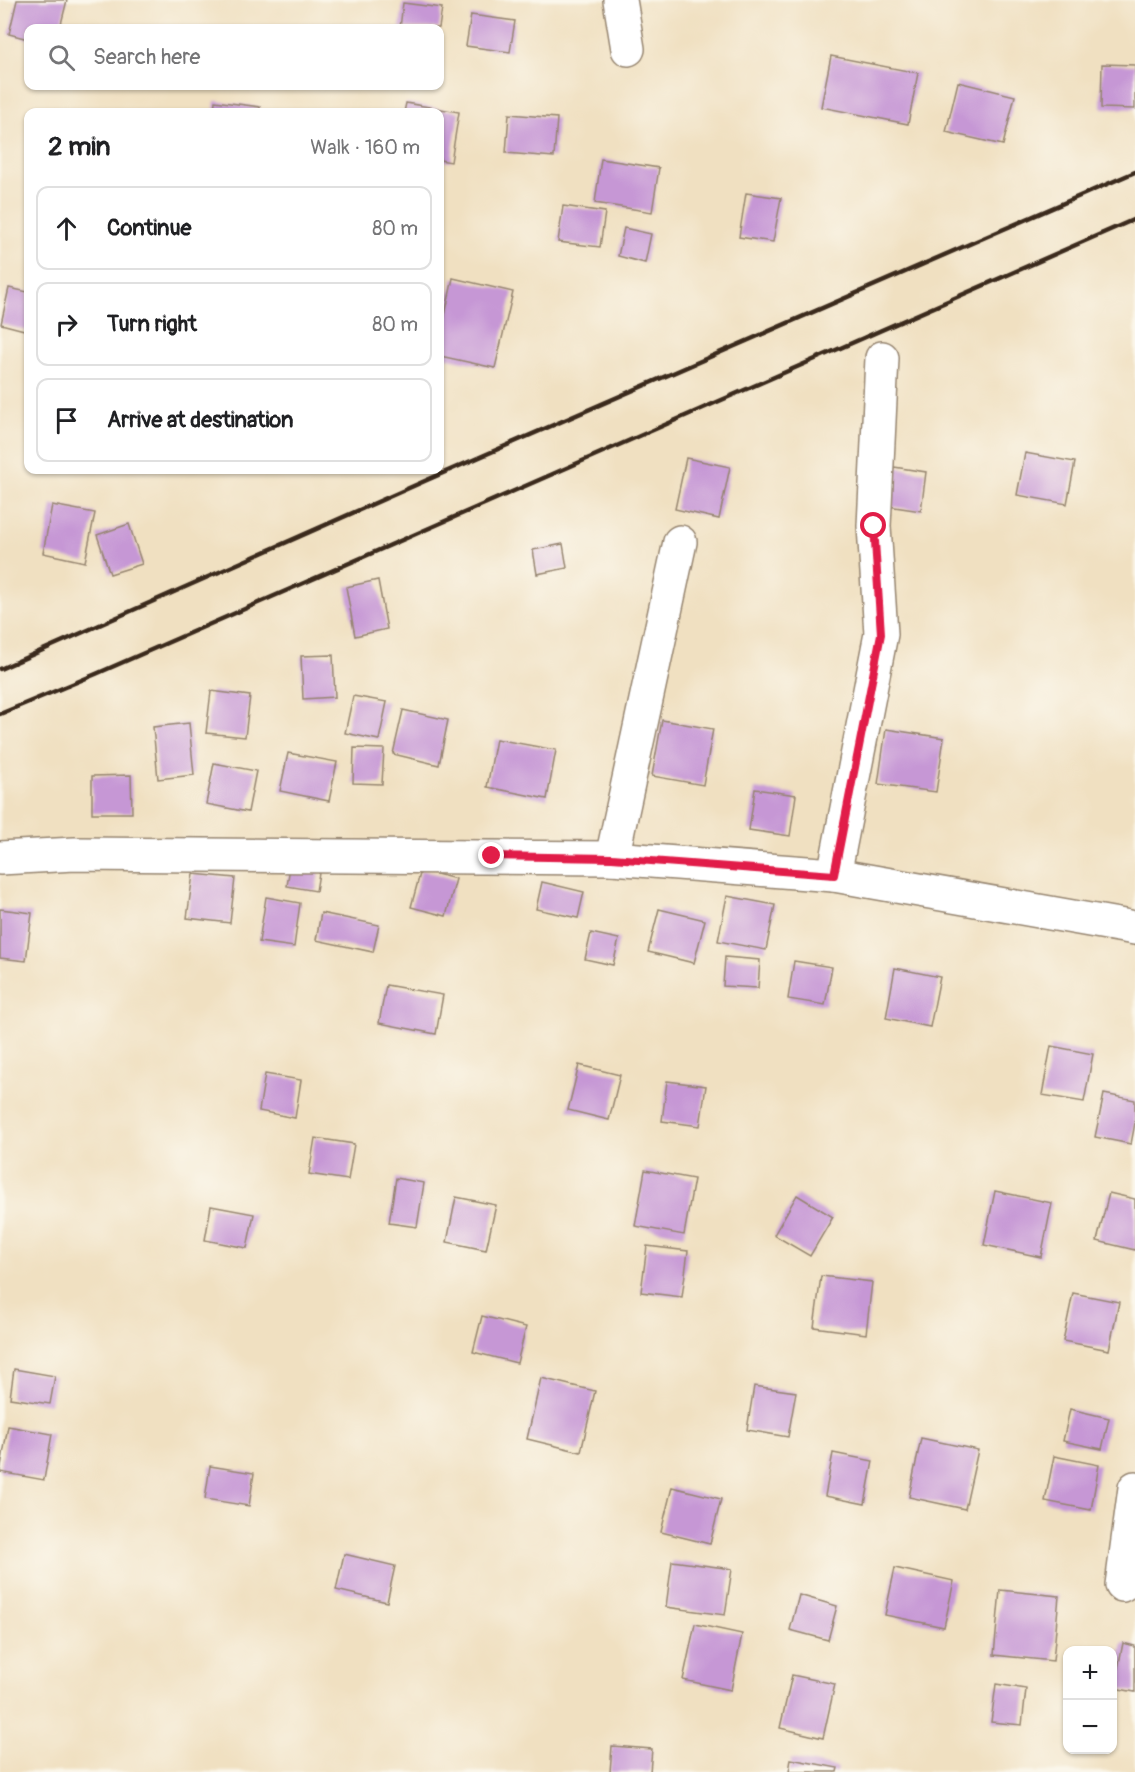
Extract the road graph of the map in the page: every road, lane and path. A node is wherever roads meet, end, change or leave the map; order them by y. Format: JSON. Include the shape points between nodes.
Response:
{"nodes":[{"id":1,"x":620,"y":0,"type":"edge"},
{"id":2,"x":628,"y":49,"type":"dead end"},
{"id":3,"x":882,"y":357,"type":"dead end"},
{"id":4,"x":680,"y":542,"type":"dead end"},
{"id":5,"x":0,"y":858,"type":"edge"},
{"id":6,"x":612,"y":858,"type":"junction"},
{"id":7,"x":834,"y":875,"type":"junction"},
{"id":8,"x":1135,"y":928,"type":"edge"},
{"id":9,"x":1135,"y":1488,"type":"edge"},
{"id":10,"x":1122,"y":1585,"type":"dead end"}],
"edges":[{"from":1,"to":2,"type":"street"},
{"from":3,"to":7,"type":"street","via":[[874,526],[881,634]]},
{"from":4,"to":6,"type":"street"},
{"from":5,"to":6,"type":"street","via":[[75,854]]},
{"from":6,"to":7,"type":"street"},
{"from":7,"to":8,"type":"street"},
{"from":9,"to":10,"type":"street"}]}
